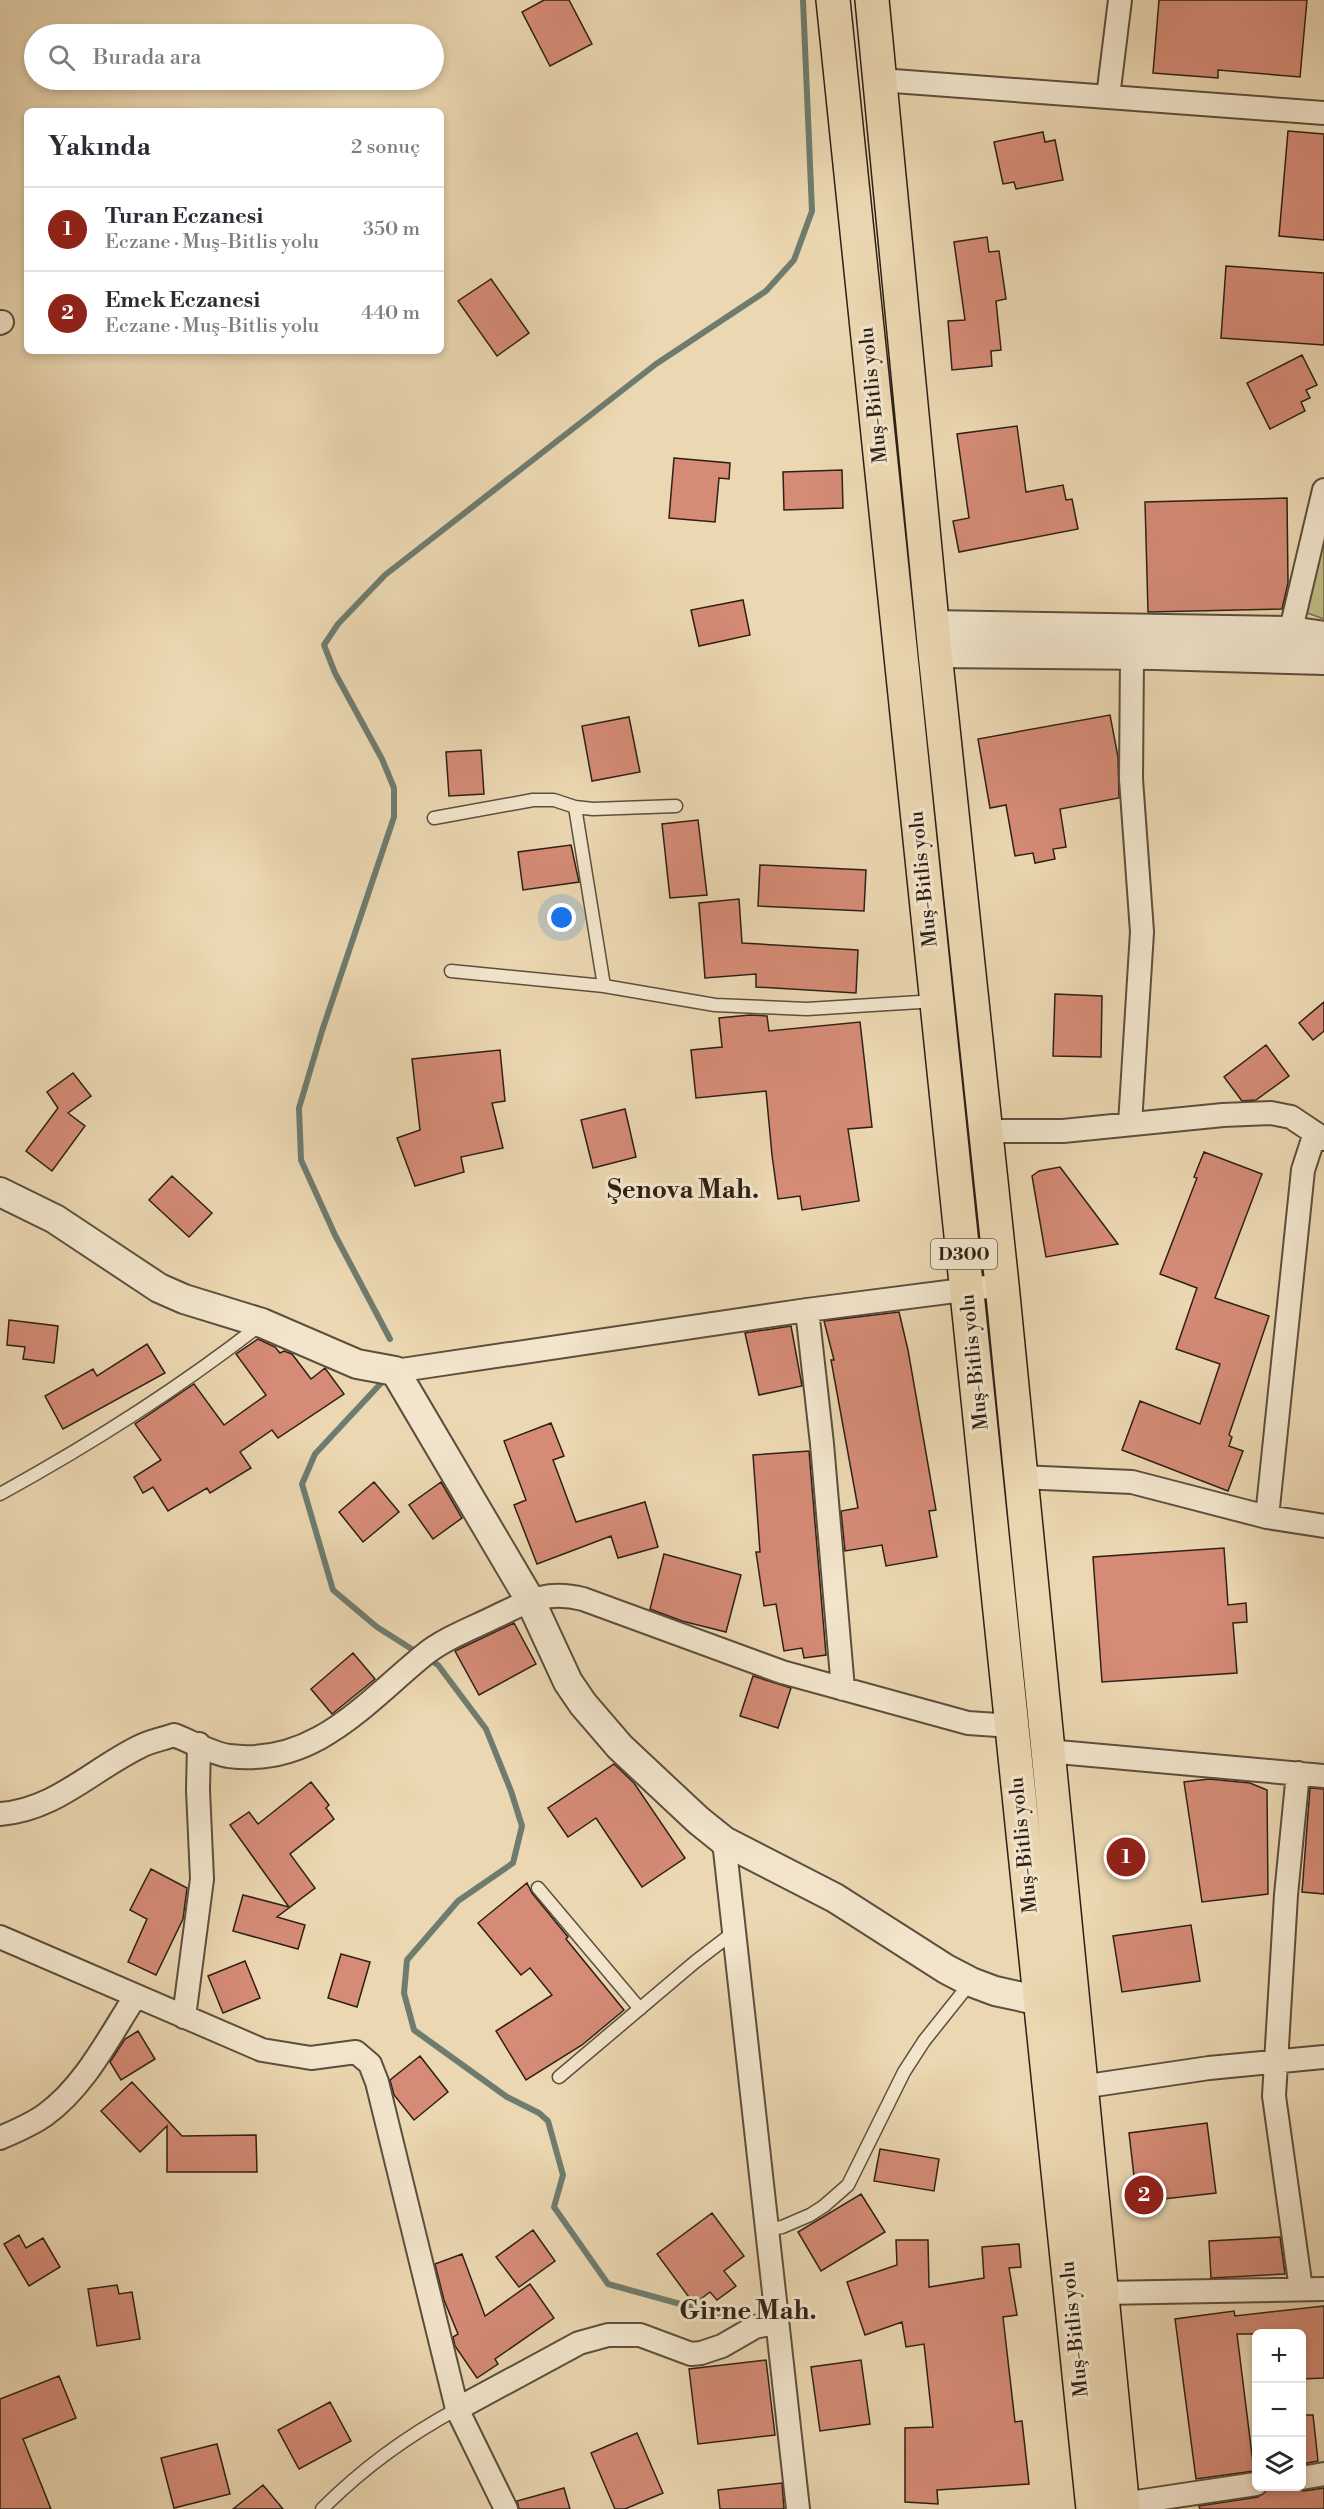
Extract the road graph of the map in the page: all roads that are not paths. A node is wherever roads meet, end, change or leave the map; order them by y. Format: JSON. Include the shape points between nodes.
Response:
{"nodes":[{"id":1,"x":833,"y":0,"type":"edge"},
{"id":2,"x":872,"y":0,"type":"edge"},
{"id":3,"x":1120,"y":0,"type":"edge"},
{"id":4,"x":880,"y":80,"type":"junction"},
{"id":5,"x":1108,"y":97,"type":"junction"},
{"id":6,"x":1324,"y":113,"type":"edge"},
{"id":7,"x":1324,"y":490,"type":"edge"},
{"id":8,"x":1324,"y":636,"type":"edge"},
{"id":9,"x":934,"y":639,"type":"junction"},
{"id":10,"x":1287,"y":644,"type":"junction"},
{"id":11,"x":1132,"y":655,"type":"junction"},
{"id":12,"x":1324,"y":660,"type":"edge"},
{"id":13,"x":676,"y":806,"type":"dead end"},
{"id":14,"x":575,"y":807,"type":"junction"},
{"id":15,"x":434,"y":818,"type":"dead end"},
{"id":16,"x":451,"y":971,"type":"dead end"},
{"id":17,"x":604,"y":986,"type":"junction"},
{"id":18,"x":972,"y":994,"type":"junction"},
{"id":19,"x":937,"y":1000,"type":"junction"},
{"id":20,"x":981,"y":1080,"type":"junction"},
{"id":21,"x":946,"y":1085,"type":"junction"},
{"id":22,"x":1130,"y":1124,"type":"junction"},
{"id":23,"x":985,"y":1131,"type":"junction"},
{"id":24,"x":1320,"y":1136,"type":"edge"},
{"id":25,"x":0,"y":1192,"type":"edge"},
{"id":26,"x":1002,"y":1285,"type":"junction"},
{"id":27,"x":967,"y":1288,"type":"junction"},
{"id":28,"x":807,"y":1310,"type":"junction"},
{"id":29,"x":262,"y":1323,"type":"junction"},
{"id":30,"x":395,"y":1371,"type":"junction"},
{"id":31,"x":1020,"y":1477,"type":"junction"},
{"id":32,"x":0,"y":1494,"type":"edge"},
{"id":33,"x":1267,"y":1517,"type":"junction"},
{"id":34,"x":1324,"y":1526,"type":"edge"},
{"id":35,"x":530,"y":1600,"type":"junction"},
{"id":36,"x":843,"y":1689,"type":"junction"},
{"id":37,"x":1012,"y":1726,"type":"junction"},
{"id":38,"x":199,"y":1744,"type":"junction"},
{"id":39,"x":1047,"y":1751,"type":"junction"},
{"id":40,"x":1298,"y":1773,"type":"junction"},
{"id":41,"x":1324,"y":1776,"type":"edge"},
{"id":42,"x":0,"y":1814,"type":"edge"},
{"id":43,"x":724,"y":1841,"type":"junction"},
{"id":44,"x":538,"y":1888,"type":"dead end"},
{"id":45,"x":734,"y":1932,"type":"junction"},
{"id":46,"x":0,"y":1937,"type":"edge"},
{"id":47,"x":971,"y":1982,"type":"junction"},
{"id":48,"x":135,"y":1996,"type":"junction"},
{"id":49,"x":1041,"y":2001,"type":"junction"},
{"id":50,"x":1073,"y":2002,"type":"junction"},
{"id":51,"x":640,"y":2009,"type":"junction"},
{"id":52,"x":184,"y":2017,"type":"junction"},
{"id":53,"x":1324,"y":2057,"type":"edge"},
{"id":54,"x":1277,"y":2061,"type":"junction"},
{"id":55,"x":559,"y":2078,"type":"dead end"},
{"id":56,"x":1081,"y":2087,"type":"junction"},
{"id":57,"x":0,"y":2138,"type":"edge"},
{"id":58,"x":767,"y":2230,"type":"junction"},
{"id":59,"x":1301,"y":2289,"type":"junction"},
{"id":60,"x":1324,"y":2289,"type":"edge"},
{"id":61,"x":1102,"y":2293,"type":"junction"},
{"id":62,"x":777,"y":2322,"type":"junction"},
{"id":63,"x":457,"y":2409,"type":"junction"},
{"id":64,"x":1324,"y":2474,"type":"edge"},
{"id":65,"x":1306,"y":2477,"type":"edge"},
{"id":66,"x":1252,"y":2485,"type":"edge"},
{"id":67,"x":1113,"y":2507,"type":"edge"},
{"id":68,"x":322,"y":2509,"type":"edge"},
{"id":69,"x":506,"y":2509,"type":"edge"},
{"id":70,"x":798,"y":2509,"type":"edge"}],
"edges":[{"from":1,"to":19,"type":"highway","name":"Muş-Bitlis yolu","number":"D300"},
{"from":2,"to":4,"type":"highway","name":"Muş-Bitlis yolu","number":"D300"},
{"from":3,"to":5,"type":"street"},
{"from":4,"to":5,"type":"street"},
{"from":4,"to":9,"type":"highway","name":"Muş-Bitlis yolu","number":"D300"},
{"from":5,"to":6,"type":"street"},
{"from":7,"to":10,"type":"street"},
{"from":8,"to":10,"type":"street"},
{"from":9,"to":10,"type":"street"},
{"from":9,"to":11,"type":"street"},
{"from":9,"to":18,"type":"highway","name":"Muş-Bitlis yolu","number":"D300"},
{"from":10,"to":11,"type":"street"},
{"from":10,"to":12,"type":"street"},
{"from":11,"to":22,"type":"street","via":[[1131,779],[1142,932]]},
{"from":13,"to":14,"type":"lane"},
{"from":14,"to":15,"type":"lane","via":[[554,800],[533,800]]},
{"from":14,"to":17,"type":"lane"},
{"from":16,"to":17,"type":"lane"},
{"from":17,"to":19,"type":"lane","via":[[715,1005],[761,1008],[853,1007]]},
{"from":18,"to":19,"type":"highway"},
{"from":18,"to":20,"type":"highway","name":"Muş-Bitlis yolu","number":"D300"},
{"from":19,"to":21,"type":"highway","name":"Muş-Bitlis yolu","number":"D300"},
{"from":20,"to":21,"type":"highway"},
{"from":20,"to":23,"type":"highway","name":"Muş-Bitlis yolu","number":"D300"},
{"from":21,"to":27,"type":"highway","name":"Muş-Bitlis yolu","number":"D300"},
{"from":22,"to":23,"type":"street","via":[[1063,1131]]},
{"from":22,"to":24,"type":"street","via":[[1271,1113],[1291,1117]]},
{"from":23,"to":26,"type":"highway","name":"Muş-Bitlis yolu","number":"D300"},
{"from":24,"to":33,"type":"street","via":[[1303,1170]]},
{"from":25,"to":29,"type":"street","via":[[55,1219],[159,1288]]},
{"from":26,"to":27,"type":"street"},
{"from":26,"to":31,"type":"highway","name":"Muş-Bitlis yolu","number":"D300"},
{"from":27,"to":28,"type":"street"},
{"from":27,"to":37,"type":"highway","name":"Muş-Bitlis yolu","number":"D300"},
{"from":28,"to":30,"type":"street"},
{"from":28,"to":36,"type":"street"},
{"from":29,"to":30,"type":"street","via":[[357,1364]]},
{"from":29,"to":32,"type":"lane","via":[[156,1401]]},
{"from":30,"to":35,"type":"street"},
{"from":31,"to":33,"type":"street","via":[[1132,1482]]},
{"from":31,"to":39,"type":"highway","name":"Muş-Bitlis yolu","number":"D300"},
{"from":33,"to":34,"type":"street"},
{"from":35,"to":36,"type":"street","via":[[558,1594],[583,1599],[782,1672]]},
{"from":35,"to":38,"type":"street","via":[[426,1654],[338,1728],[303,1747],[256,1757],[227,1756]]},
{"from":35,"to":43,"type":"street","via":[[568,1682],[589,1712],[620,1747]]},
{"from":36,"to":37,"type":"street","via":[[968,1723]]},
{"from":37,"to":49,"type":"highway","name":"Muş-Bitlis yolu","number":"D300"},
{"from":38,"to":42,"type":"street","via":[[174,1735],[140,1746],[56,1798],[28,1810]]},
{"from":38,"to":52,"type":"street","via":[[202,1879]]},
{"from":39,"to":40,"type":"street"},
{"from":39,"to":50,"type":"highway","name":"Muş-Bitlis yolu","number":"D300"},
{"from":40,"to":41,"type":"street"},
{"from":40,"to":54,"type":"street","via":[[1286,1895]]},
{"from":43,"to":45,"type":"street"},
{"from":43,"to":47,"type":"street","via":[[835,1898]]},
{"from":44,"to":51,"type":"lane"},
{"from":45,"to":51,"type":"lane"},
{"from":45,"to":58,"type":"street"},
{"from":46,"to":48,"type":"street"},
{"from":47,"to":49,"type":"street"},
{"from":47,"to":58,"type":"lane","via":[[904,2072],[848,2184],[810,2215]]},
{"from":48,"to":52,"type":"street"},
{"from":48,"to":57,"type":"street","via":[[73,2089],[58,2105],[32,2124]]},
{"from":49,"to":50,"type":"street"},
{"from":49,"to":67,"type":"highway","name":"Muş-Bitlis yolu","number":"D300"},
{"from":50,"to":56,"type":"highway","name":"Muş-Bitlis yolu","number":"D300"},
{"from":51,"to":55,"type":"lane"},
{"from":52,"to":63,"type":"street","via":[[262,2050],[311,2058],[356,2052],[370,2064]]},
{"from":53,"to":54,"type":"street"},
{"from":54,"to":56,"type":"street"},
{"from":54,"to":59,"type":"street","via":[[1274,2096]]},
{"from":56,"to":61,"type":"highway","name":"Muş-Bitlis yolu","number":"D300"},
{"from":58,"to":62,"type":"street"},
{"from":59,"to":60,"type":"street"},
{"from":59,"to":61,"type":"street"},
{"from":61,"to":67,"type":"highway","name":"Muş-Bitlis yolu","number":"D300"},
{"from":62,"to":63,"type":"street","via":[[755,2327],[712,2350],[691,2354],[640,2335],[594,2338]]},
{"from":62,"to":70,"type":"street"},
{"from":63,"to":68,"type":"lane","via":[[396,2445]]},
{"from":63,"to":69,"type":"street"},
{"from":64,"to":65,"type":"street"},
{"from":66,"to":67,"type":"street"}]}
